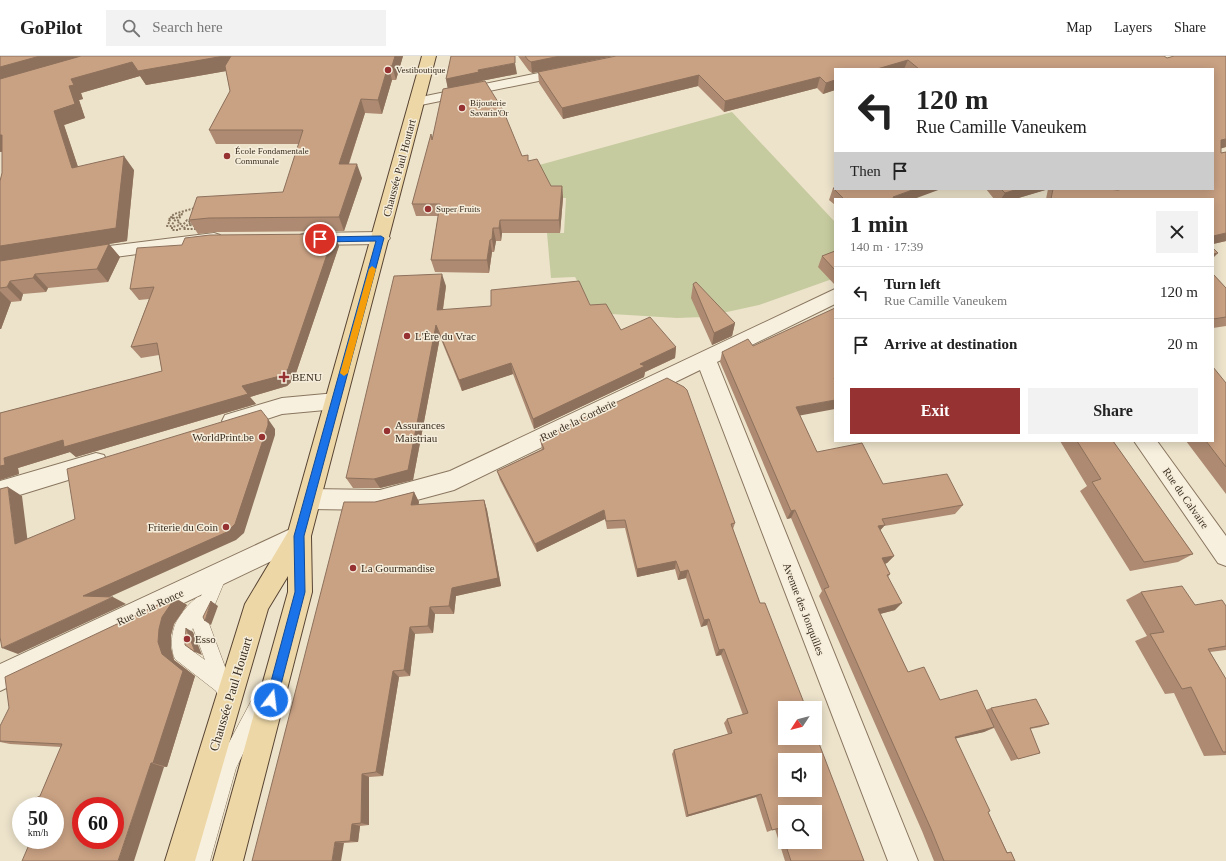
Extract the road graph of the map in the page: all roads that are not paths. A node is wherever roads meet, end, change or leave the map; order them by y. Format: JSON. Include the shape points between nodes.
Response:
{"nodes":[{"id":1,"x":429,"y":56,"type":"edge"},
{"id":2,"x":581,"y":69,"type":"edge"},
{"id":3,"x":416,"y":102,"type":"junction"},
{"id":4,"x":381,"y":238,"type":"junction"},
{"id":5,"x":232,"y":239,"type":"edge"},
{"id":6,"x":287,"y":239,"type":"edge"},
{"id":7,"x":69,"y":257,"type":"edge"},
{"id":8,"x":834,"y":296,"type":"edge"},
{"id":9,"x":705,"y":358,"type":"junction"},
{"id":10,"x":336,"y":401,"type":"junction"},
{"id":11,"x":213,"y":427,"type":"edge"},
{"id":12,"x":1146,"y":442,"type":"edge"},
{"id":13,"x":114,"y":456,"type":"edge"},
{"id":14,"x":0,"y":491,"type":"edge"},
{"id":15,"x":309,"y":500,"type":"junction"},
{"id":16,"x":299,"y":536,"type":"junction"},
{"id":17,"x":1226,"y":555,"type":"edge"},
{"id":18,"x":217,"y":580,"type":"junction"},
{"id":19,"x":282,"y":660,"type":"junction"},
{"id":20,"x":0,"y":678,"type":"edge"},
{"id":21,"x":226,"y":692,"type":"junction"},
{"id":22,"x":180,"y":861,"type":"edge"},
{"id":23,"x":200,"y":861,"type":"edge"},
{"id":24,"x":228,"y":861,"type":"edge"},
{"id":25,"x":903,"y":861,"type":"edge"}],
"edges":[{"from":1,"to":3,"type":"main road","name":"Chaussée Paul Houtart"},
{"from":2,"to":3,"type":"street"},
{"from":3,"to":4,"type":"main road","name":"Chaussée Paul Houtart"},
{"from":4,"to":6,"type":"street"},
{"from":4,"to":10,"type":"main road","name":"Chaussée Paul Houtart"},
{"from":5,"to":7,"type":"street","via":[[132,248]]},
{"from":8,"to":9,"type":"street","name":"Rue de la Corderie"},
{"from":9,"to":15,"type":"street","name":"Rue de la Corderie","via":[[454,480],[380,500]]},
{"from":9,"to":25,"type":"street","name":"Avenue des Jonquilles"},
{"from":10,"to":11,"type":"street","via":[[282,406]]},
{"from":10,"to":15,"type":"main road","name":"Chaussée Paul Houtart"},
{"from":12,"to":17,"type":"street","name":"Rue du Calvaire"},
{"from":13,"to":14,"type":"street"},
{"from":15,"to":16,"type":"main road","name":"Chaussée Paul Houtart"},
{"from":16,"to":18,"type":"street","name":"Rue de la Ronce"},
{"from":16,"to":19,"type":"main road","name":"Chaussée Paul Houtart","via":[[300,592]]},
{"from":16,"to":21,"type":"main road","name":"Chaussée Paul Houtart","via":[[257,604]]},
{"from":18,"to":20,"type":"street","name":"Rue de la Ronce"},
{"from":18,"to":21,"type":"lane","via":[[199,622]]},
{"from":18,"to":21,"type":"lane","via":[[182,629],[181,653]]},
{"from":19,"to":23,"type":"lane","via":[[228,765]]},
{"from":19,"to":24,"type":"main road","name":"Chaussée Paul Houtart"},
{"from":21,"to":22,"type":"main road","name":"Chaussée Paul Houtart"}]}
